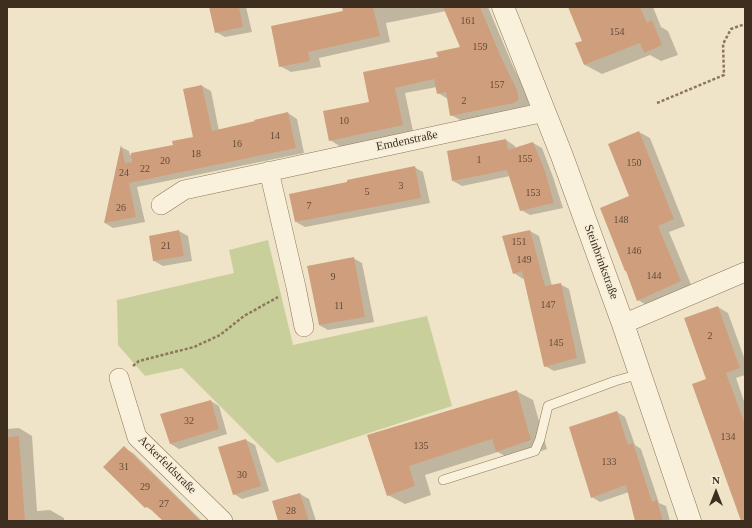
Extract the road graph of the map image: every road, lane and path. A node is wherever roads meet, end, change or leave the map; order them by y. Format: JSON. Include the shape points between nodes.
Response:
{"nodes":[{"id":1,"x":503,"y":7,"type":"edge"},
{"id":2,"x":745,"y":24,"type":"edge"},
{"id":3,"x":657,"y":103,"type":"dead end"},
{"id":4,"x":545,"y":112,"type":"junction"},
{"id":5,"x":269,"y":171,"type":"junction"},
{"id":6,"x":161,"y":205,"type":"dead end"},
{"id":7,"x":745,"y":272,"type":"edge"},
{"id":8,"x":296,"y":287,"type":"junction"},
{"id":9,"x":623,"y":324,"type":"junction"},
{"id":10,"x":304,"y":327,"type":"dead end"},
{"id":11,"x":640,"y":374,"type":"junction"},
{"id":12,"x":118,"y":378,"type":"joint"},
{"id":13,"x":443,"y":480,"type":"dead end"},
{"id":14,"x":224,"y":521,"type":"edge"},
{"id":15,"x":690,"y":521,"type":"edge"}],
"edges":[{"from":1,"to":4,"type":"street","name":"Steinbrinkstraße"},
{"from":2,"to":3,"type":"path","via":[[731,29],[723,44],[724,75]]},
{"from":4,"to":5,"type":"street","name":"Emdenstraße"},
{"from":4,"to":9,"type":"street","name":"Steinbrinkstraße"},
{"from":5,"to":6,"type":"street","name":"Emdenstraße","via":[[184,190]]},
{"from":5,"to":8,"type":"street"},
{"from":7,"to":9,"type":"street"},
{"from":8,"to":10,"type":"street"},
{"from":8,"to":12,"type":"path","via":[[244,316],[220,335],[194,347],[139,361]]},
{"from":9,"to":11,"type":"street","name":"Steinbrinkstraße"},
{"from":11,"to":13,"type":"lane","via":[[548,406],[535,452]]},
{"from":11,"to":15,"type":"street","name":"Steinbrinkstraße"},
{"from":12,"to":14,"type":"street","name":"Ackerfeldstraße","via":[[137,437]]}]}
